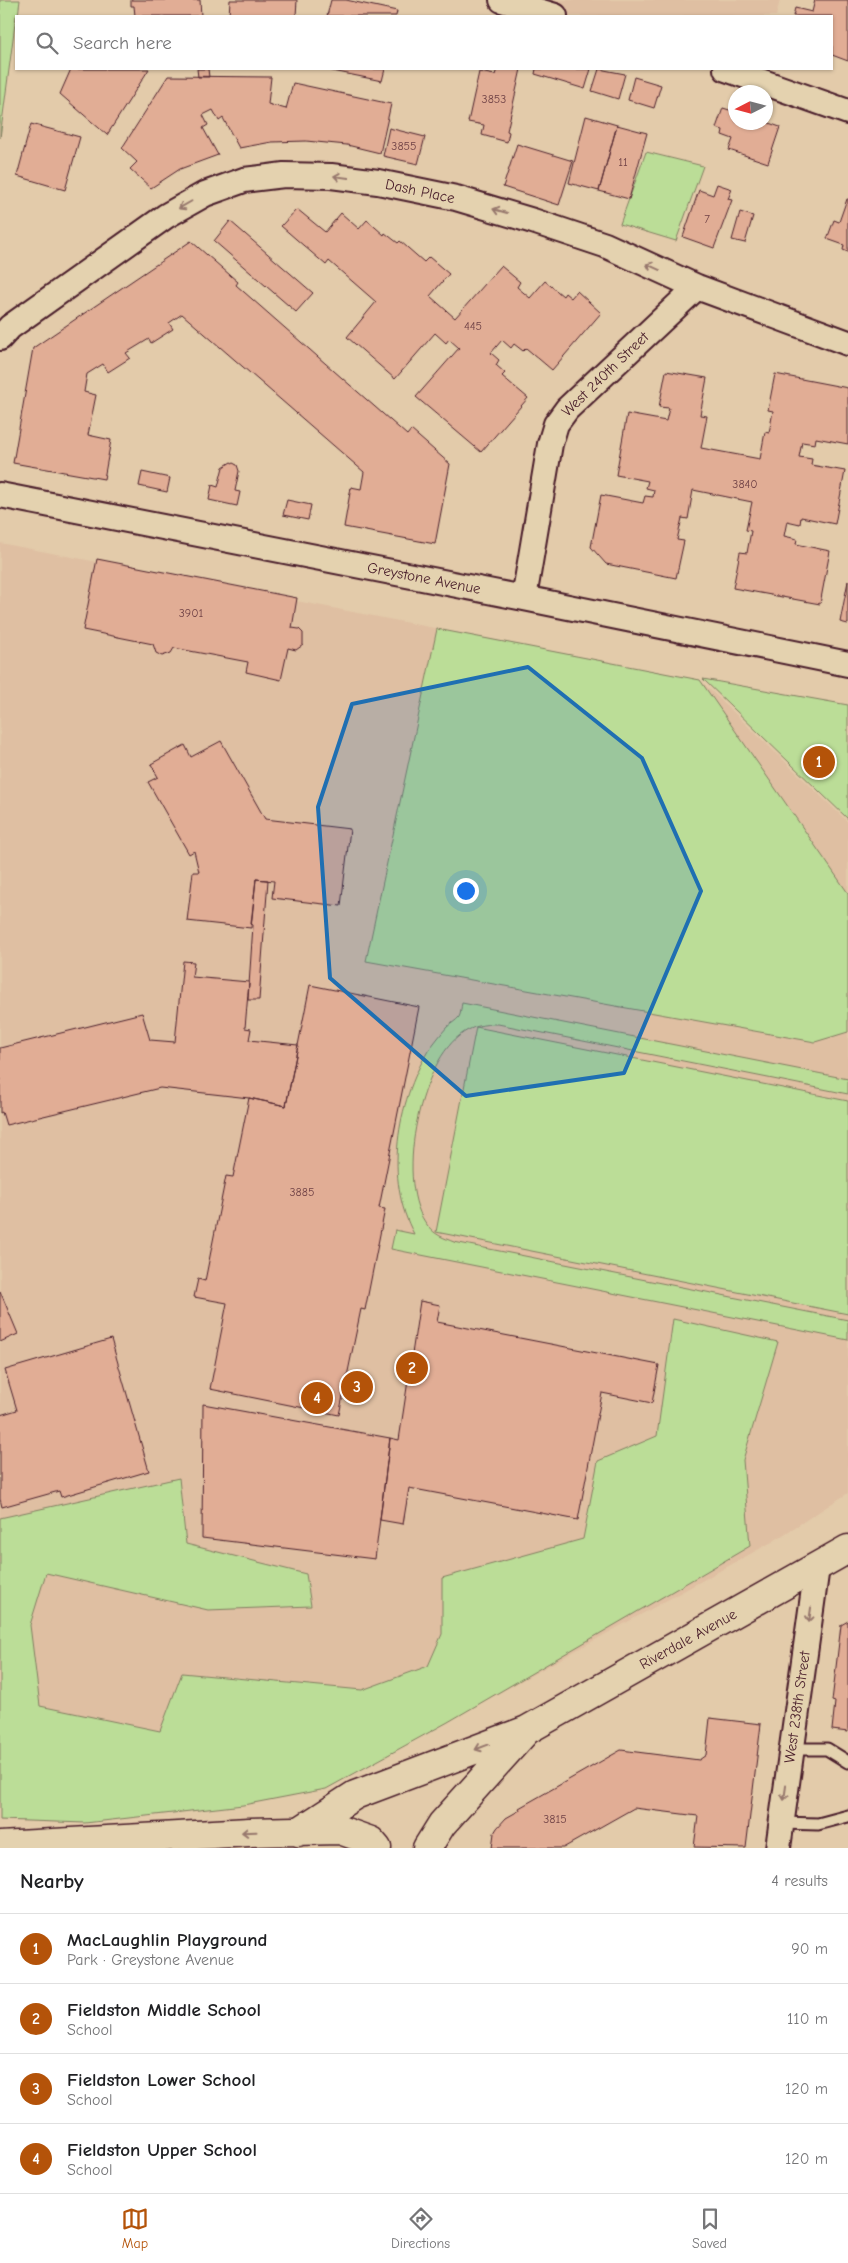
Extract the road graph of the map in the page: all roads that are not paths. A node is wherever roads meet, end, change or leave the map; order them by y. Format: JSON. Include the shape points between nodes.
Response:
{"nodes":[{"id":1,"x":502,"y":0,"type":"edge"},
{"id":2,"x":552,"y":15,"type":"edge"},
{"id":3,"x":729,"y":70,"type":"edge"},
{"id":4,"x":848,"y":112,"type":"edge"},
{"id":5,"x":697,"y":287,"type":"junction"},
{"id":6,"x":5,"y":333,"type":"edge"},
{"id":7,"x":848,"y":343,"type":"edge"},
{"id":8,"x":0,"y":495,"type":"edge"},
{"id":9,"x":524,"y":598,"type":"junction"},
{"id":10,"x":848,"y":664,"type":"edge"},
{"id":11,"x":848,"y":1549,"type":"edge"},
{"id":12,"x":817,"y":1566,"type":"junction"},
{"id":13,"x":527,"y":1730,"type":"junction"},
{"id":14,"x":792,"y":1749,"type":"junction"},
{"id":15,"x":848,"y":1762,"type":"edge"},
{"id":16,"x":848,"y":1816,"type":"edge"},
{"id":17,"x":781,"y":1823,"type":"junction"},
{"id":18,"x":294,"y":1840,"type":"edge"},
{"id":19,"x":0,"y":1846,"type":"edge"},
{"id":20,"x":377,"y":1848,"type":"edge"},
{"id":21,"x":427,"y":1848,"type":"edge"},
{"id":22,"x":778,"y":1848,"type":"edge"}],
"edges":[{"from":1,"to":2,"type":"street"},
{"from":3,"to":4,"type":"street"},
{"from":5,"to":6,"type":"street","name":"Dash Place","one_way":true,"via":[[605,245],[456,198],[378,182],[284,175],[244,180],[205,194],[166,216]]},
{"from":5,"to":7,"type":"street","name":"Dash Place"},
{"from":5,"to":9,"type":"street","name":"West 240th Street","via":[[567,409],[556,424]]},
{"from":8,"to":9,"type":"street","name":"Greystone Avenue"},
{"from":9,"to":10,"type":"street","name":"Greystone Avenue"},
{"from":11,"to":12,"type":"main road","name":"Riverdale Avenue"},
{"from":12,"to":13,"type":"main road","name":"Riverdale Avenue"},
{"from":12,"to":14,"type":"street","name":"West 238th Street","one_way":true},
{"from":13,"to":18,"type":"main road","name":"Riverdale Avenue","one_way":true,"via":[[355,1795]]},
{"from":13,"to":21,"type":"main road","name":"Riverdale Avenue","via":[[442,1824]]},
{"from":14,"to":15,"type":"lane","via":[[827,1749]]},
{"from":14,"to":17,"type":"street","name":"West 238th Street","one_way":true},
{"from":16,"to":17,"type":"lane","via":[[818,1824]]},
{"from":17,"to":22,"type":"street","name":"West 238th Street"},
{"from":18,"to":19,"type":"main road","one_way":true,"via":[[249,1832]]},
{"from":18,"to":20,"type":"main road","via":[[340,1830],[371,1841]]}]}
